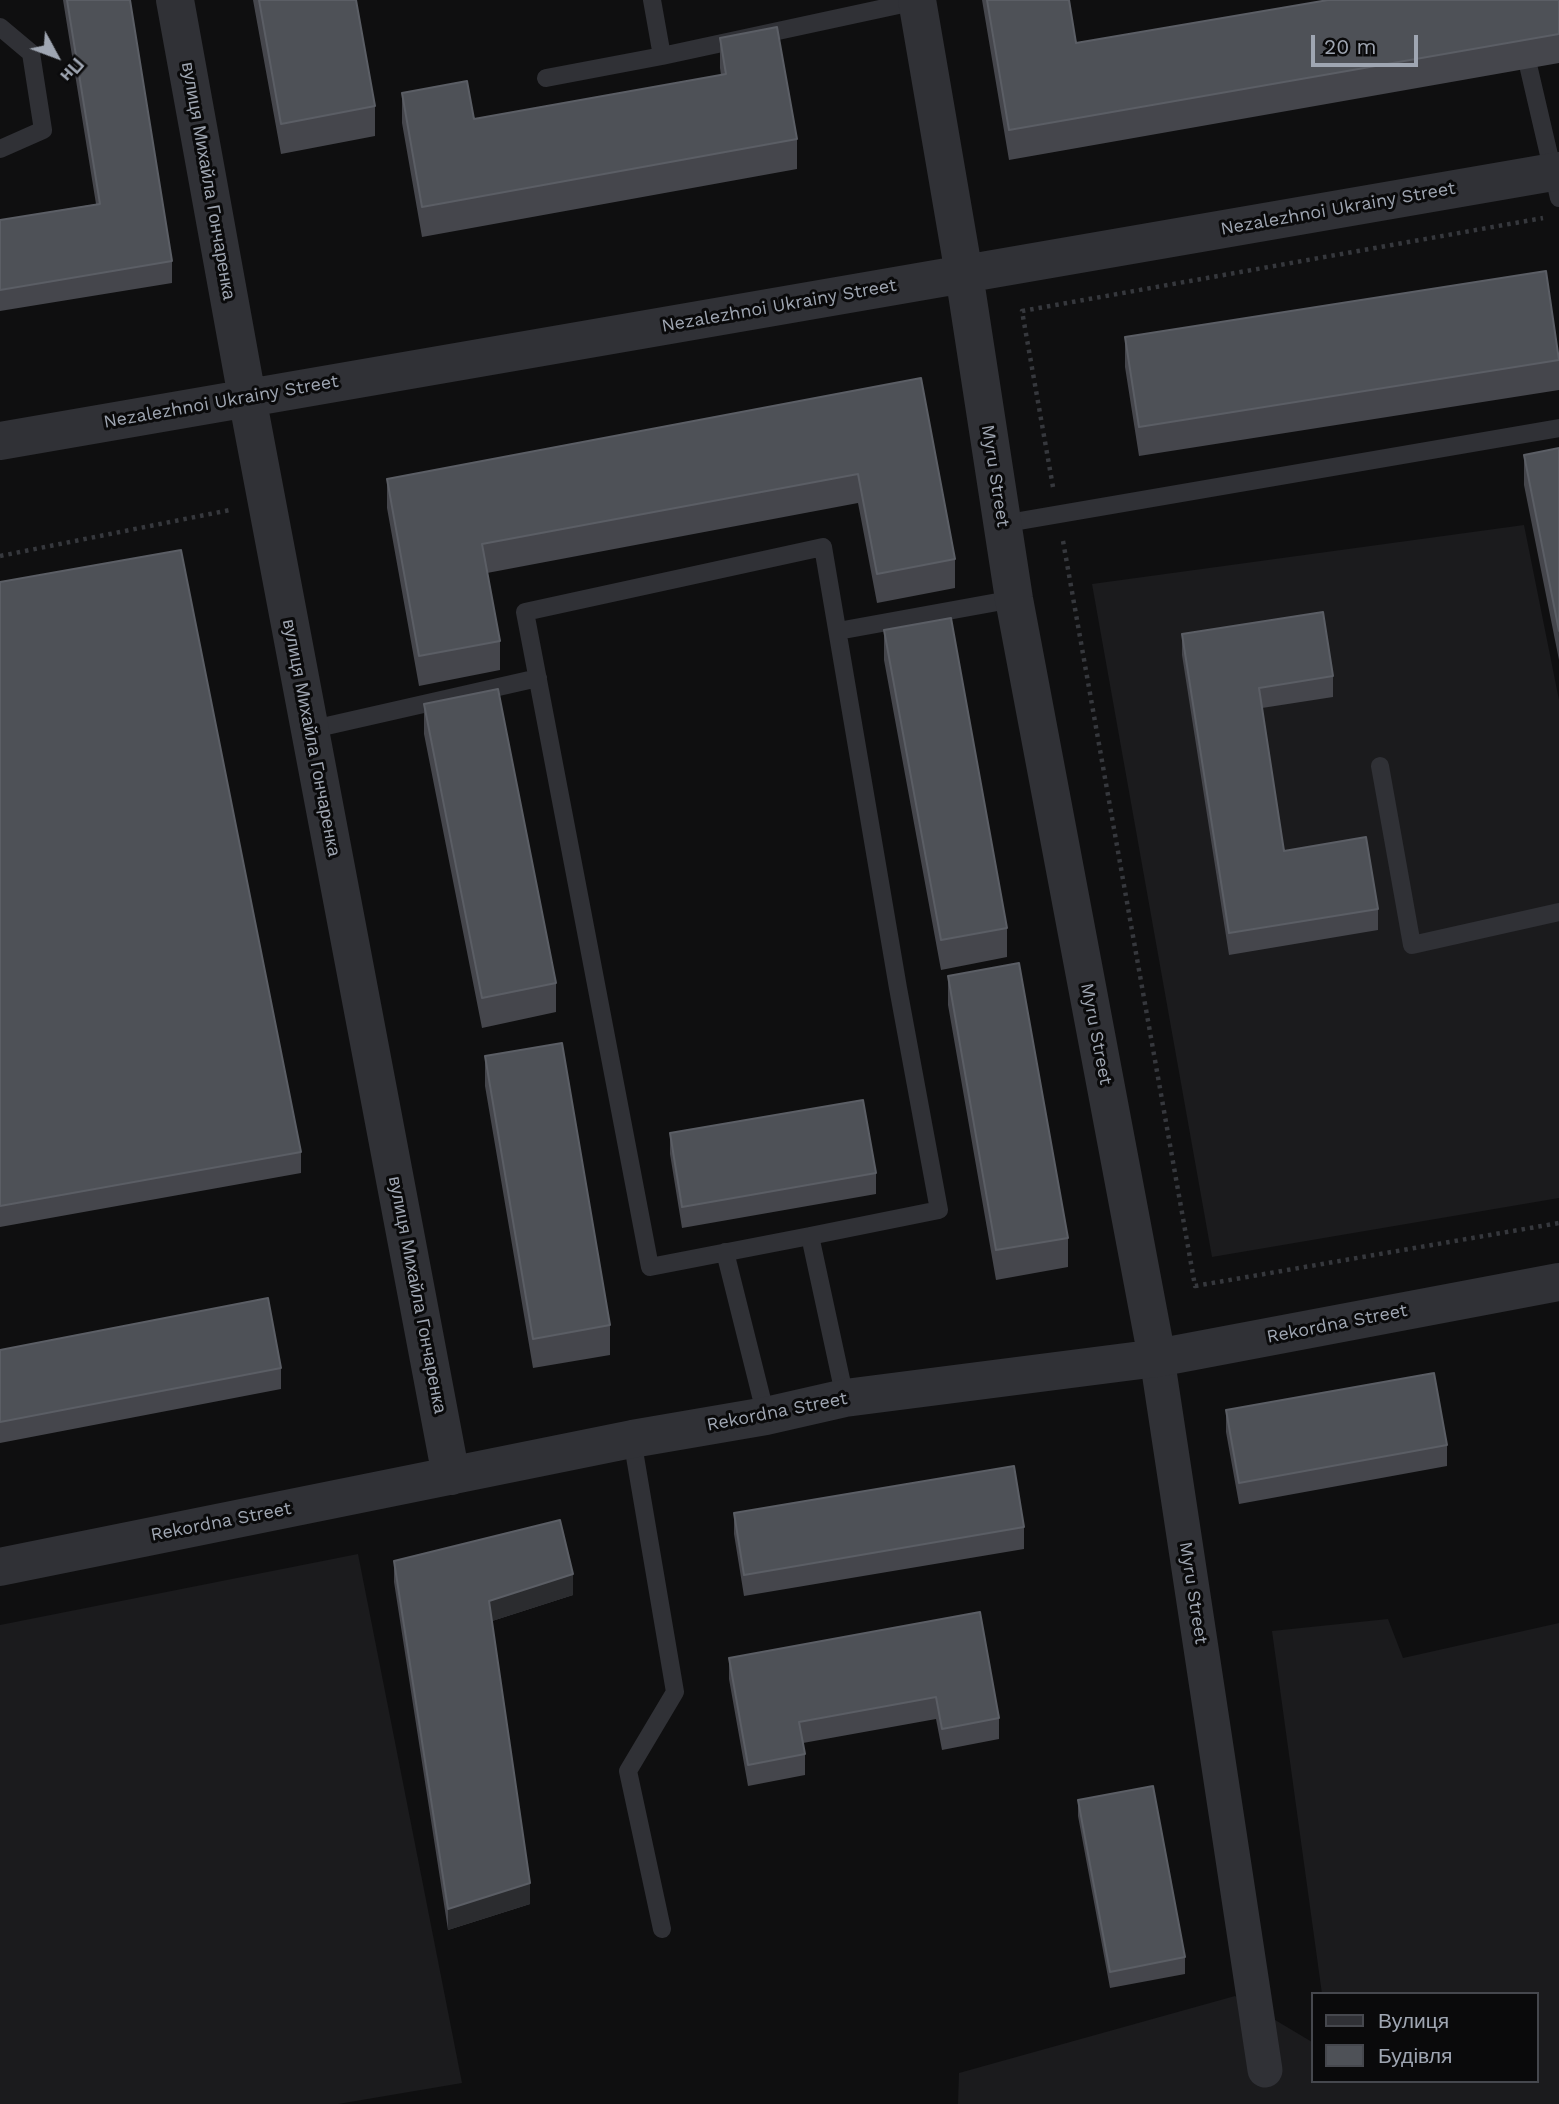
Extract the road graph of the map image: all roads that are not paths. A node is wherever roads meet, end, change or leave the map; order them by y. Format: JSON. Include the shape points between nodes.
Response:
{"nodes":[{"id":1,"x":175,"y":0,"type":"edge"},
{"id":2,"x":652,"y":0,"type":"edge"},
{"id":3,"x":917,"y":1,"type":"edge"},
{"id":4,"x":0,"y":27,"type":"edge"},
{"id":5,"x":662,"y":56,"type":"junction"},
{"id":6,"x":1529,"y":69,"type":"edge"},
{"id":7,"x":546,"y":78,"type":"dead end"},
{"id":8,"x":0,"y":149,"type":"edge"},
{"id":9,"x":1557,"y":180,"type":"edge"},
{"id":10,"x":964,"y":274,"type":"junction"},
{"id":11,"x":247,"y":397,"type":"junction"},
{"id":12,"x":1559,"y":428,"type":"edge"},
{"id":13,"x":1,"y":437,"type":"edge"},
{"id":14,"x":1002,"y":524,"type":"junction"},
{"id":15,"x":1014,"y":599,"type":"junction"},
{"id":16,"x":838,"y":631,"type":"junction"},
{"id":17,"x":538,"y":678,"type":"junction"},
{"id":18,"x":309,"y":730,"type":"junction"},
{"id":19,"x":1380,"y":766,"type":"dead end"},
{"id":20,"x":1559,"y":912,"type":"edge"},
{"id":21,"x":810,"y":1236,"type":"junction"},
{"id":22,"x":725,"y":1252,"type":"junction"},
{"id":23,"x":1559,"y":1282,"type":"edge"},
{"id":24,"x":1157,"y":1358,"type":"junction"},
{"id":25,"x":845,"y":1398,"type":"junction"},
{"id":26,"x":766,"y":1416,"type":"junction"},
{"id":27,"x":632,"y":1439,"type":"junction"},
{"id":28,"x":451,"y":1476,"type":"junction"},
{"id":29,"x":0,"y":1567,"type":"edge"},
{"id":30,"x":662,"y":1929,"type":"dead end"},
{"id":31,"x":1265,"y":2070,"type":"dead end"}],
"edges":[{"from":1,"to":11,"type":"street","name":"вулиця Михайла Гончаренка"},
{"from":2,"to":5,"type":"lane"},
{"from":3,"to":5,"type":"lane"},
{"from":3,"to":10,"type":"street","name":"Myru Street"},
{"from":4,"to":8,"type":"lane","via":[[31,54],[43,130]]},
{"from":5,"to":7,"type":"lane"},
{"from":6,"to":9,"type":"lane"},
{"from":9,"to":10,"type":"street","name":"Nezalezhnoi Ukrainy Street"},
{"from":10,"to":11,"type":"street","name":"Nezalezhnoi Ukrainy Street"},
{"from":10,"to":14,"type":"street","name":"Myru Street"},
{"from":11,"to":13,"type":"street","name":"Nezalezhnoi Ukrainy Street"},
{"from":11,"to":18,"type":"street","name":"вулиця Михайла Гончаренка"},
{"from":12,"to":14,"type":"lane"},
{"from":14,"to":15,"type":"street","name":"Myru Street"},
{"from":15,"to":16,"type":"lane"},
{"from":15,"to":24,"type":"street","name":"Myru Street"},
{"from":16,"to":17,"type":"lane","via":[[823,547],[525,612]]},
{"from":16,"to":21,"type":"lane","via":[[939,1210]]},
{"from":17,"to":18,"type":"lane"},
{"from":17,"to":22,"type":"lane","via":[[650,1267]]},
{"from":18,"to":28,"type":"street","name":"вулиця Михайла Гончаренка"},
{"from":19,"to":20,"type":"lane","via":[[1412,945]]},
{"from":21,"to":22,"type":"lane"},
{"from":21,"to":25,"type":"lane"},
{"from":22,"to":26,"type":"lane"},
{"from":23,"to":24,"type":"street","name":"Rekordna Street"},
{"from":24,"to":25,"type":"street","name":"Rekordna Street"},
{"from":24,"to":31,"type":"street","name":"Myru Street"},
{"from":25,"to":26,"type":"street","name":"Rekordna Street"},
{"from":26,"to":27,"type":"street","name":"Rekordna Street"},
{"from":27,"to":28,"type":"street","name":"Rekordna Street"},
{"from":27,"to":30,"type":"lane","via":[[675,1692],[628,1771]]},
{"from":28,"to":29,"type":"street","name":"Rekordna Street"}]}
